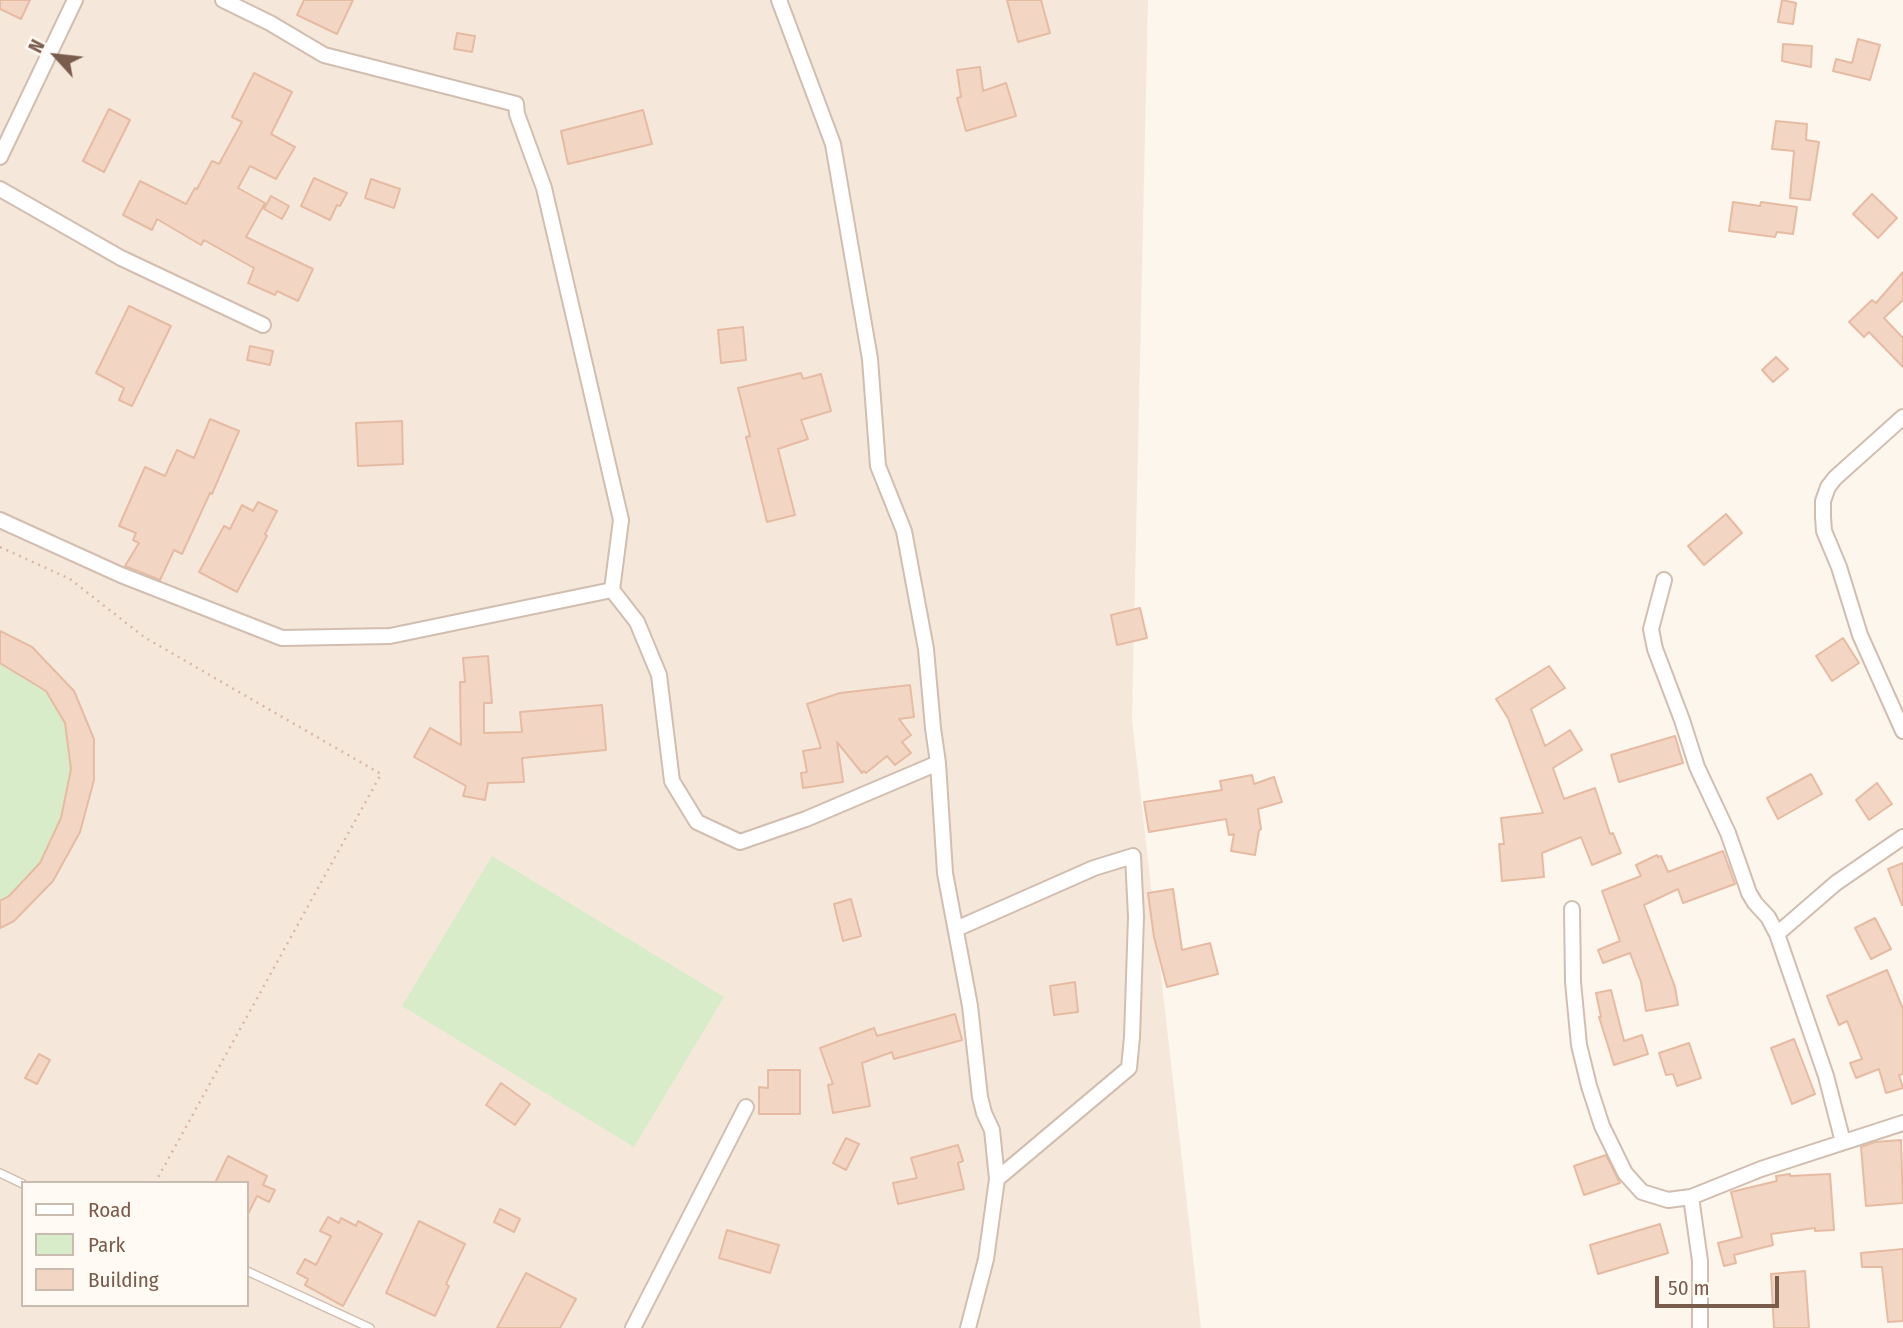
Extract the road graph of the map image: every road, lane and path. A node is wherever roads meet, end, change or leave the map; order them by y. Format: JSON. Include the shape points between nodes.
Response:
{"nodes":[{"id":1,"x":75,"y":0,"type":"edge"},
{"id":2,"x":223,"y":0,"type":"edge"},
{"id":3,"x":779,"y":0,"type":"edge"},
{"id":4,"x":0,"y":157,"type":"edge"},
{"id":5,"x":0,"y":189,"type":"edge"},
{"id":6,"x":262,"y":325,"type":"dead end"},
{"id":7,"x":1903,"y":417,"type":"edge"},
{"id":8,"x":0,"y":520,"type":"edge"},
{"id":9,"x":0,"y":547,"type":"edge"},
{"id":10,"x":1664,"y":580,"type":"dead end"},
{"id":11,"x":612,"y":590,"type":"junction"},
{"id":12,"x":1903,"y":730,"type":"edge"},
{"id":13,"x":938,"y":763,"type":"junction"},
{"id":14,"x":1903,"y":837,"type":"edge"},
{"id":15,"x":1572,"y":909,"type":"dead end"},
{"id":16,"x":956,"y":929,"type":"junction"},
{"id":17,"x":1777,"y":934,"type":"junction"},
{"id":18,"x":746,"y":1107,"type":"dead end"},
{"id":19,"x":1903,"y":1123,"type":"edge"},
{"id":20,"x":1843,"y":1142,"type":"junction"},
{"id":21,"x":0,"y":1173,"type":"edge"},
{"id":22,"x":997,"y":1179,"type":"junction"},
{"id":23,"x":156,"y":1181,"type":"edge"},
{"id":24,"x":21,"y":1183,"type":"edge"},
{"id":25,"x":1691,"y":1197,"type":"junction"},
{"id":26,"x":248,"y":1271,"type":"edge"},
{"id":27,"x":370,"y":1328,"type":"edge"},
{"id":28,"x":633,"y":1328,"type":"edge"},
{"id":29,"x":968,"y":1328,"type":"edge"},
{"id":30,"x":1700,"y":1328,"type":"edge"}],
"edges":[{"from":1,"to":4,"type":"street"},
{"from":2,"to":11,"type":"street","via":[[324,55],[516,104],[544,188],[621,520]]},
{"from":3,"to":13,"type":"street","via":[[833,144],[870,359],[878,466],[904,531],[926,649]]},
{"from":5,"to":6,"type":"street","via":[[121,258]]},
{"from":7,"to":12,"type":"street","via":[[1835,478],[1828,487],[1823,517],[1860,635]]},
{"from":8,"to":11,"type":"street","via":[[121,575],[282,638],[390,636]]},
{"from":9,"to":23,"type":"path","via":[[69,579],[144,637],[381,774]]},
{"from":10,"to":17,"type":"street","via":[[1651,629],[1655,649],[1744,882]]},
{"from":11,"to":13,"type":"street","via":[[637,622],[659,675],[673,781],[697,822],[740,842]]},
{"from":13,"to":16,"type":"street","via":[[945,873]]},
{"from":14,"to":17,"type":"street","via":[[1836,883]]},
{"from":15,"to":25,"type":"street","via":[[1579,1045],[1602,1126],[1625,1173],[1642,1192],[1668,1200]]},
{"from":16,"to":22,"type":"street","via":[[980,1097],[992,1130]]},
{"from":16,"to":22,"type":"street","via":[[1094,868],[1133,856],[1136,917],[1129,1068]]},
{"from":17,"to":20,"type":"street","via":[[1826,1076]]},
{"from":18,"to":28,"type":"street"},
{"from":19,"to":20,"type":"street"},
{"from":20,"to":25,"type":"street"},
{"from":21,"to":24,"type":"lane"},
{"from":22,"to":29,"type":"street","via":[[986,1259]]},
{"from":25,"to":30,"type":"street","via":[[1700,1261]]},
{"from":26,"to":27,"type":"lane"}]}
